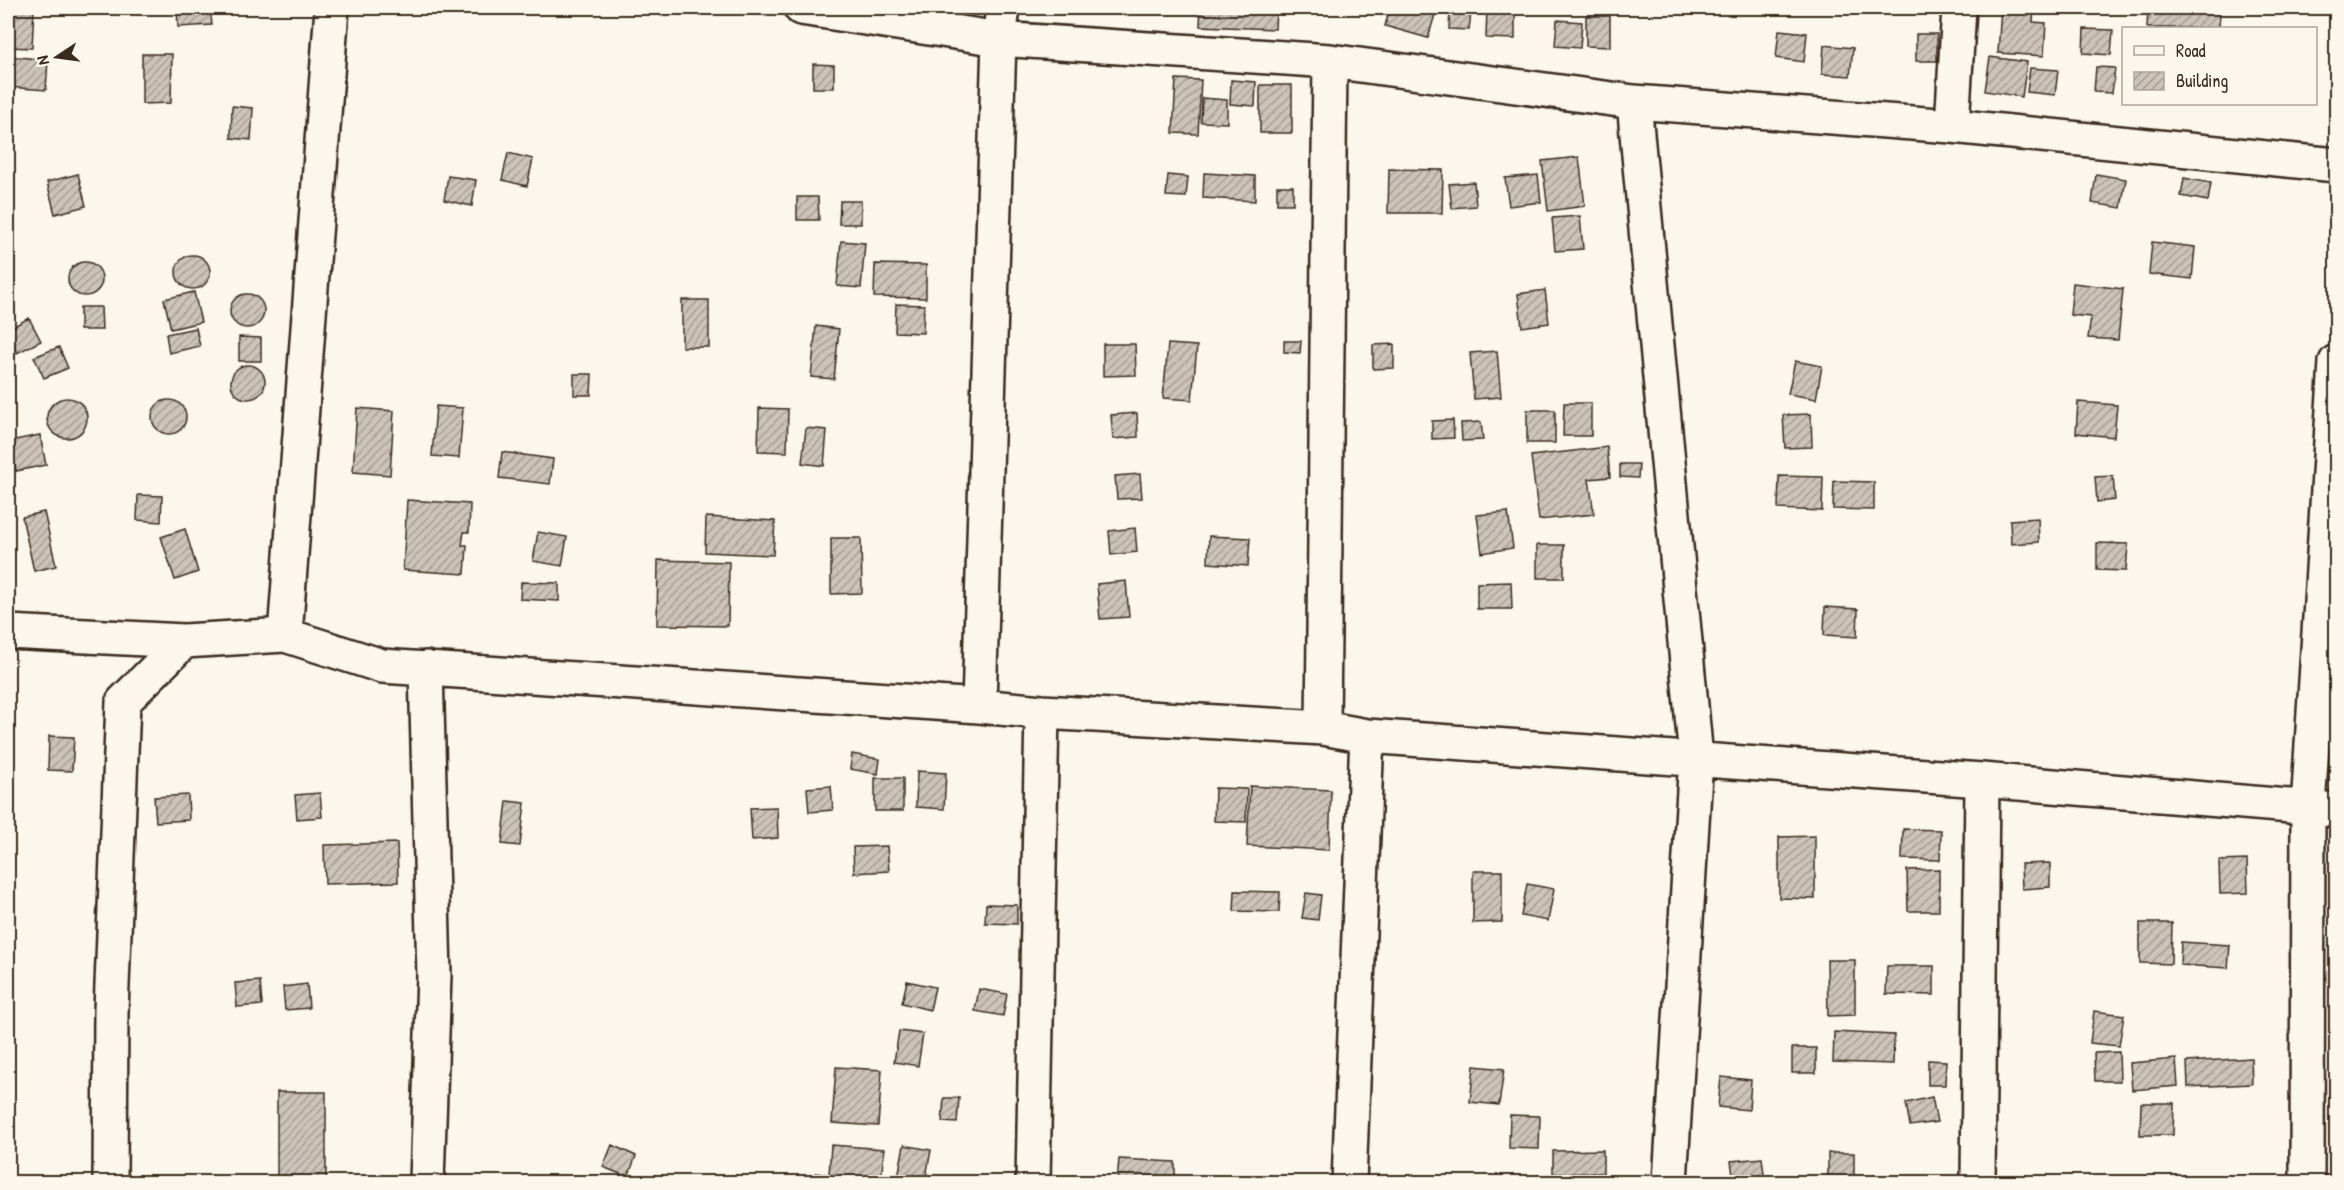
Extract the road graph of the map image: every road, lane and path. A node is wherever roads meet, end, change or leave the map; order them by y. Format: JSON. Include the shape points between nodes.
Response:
{"nodes":[{"id":1,"x":332,"y":8,"type":"edge"},
{"id":2,"x":801,"y":8,"type":"edge"},
{"id":3,"x":1959,"y":8,"type":"edge"},
{"id":4,"x":1001,"y":23,"type":"edge"},
{"id":5,"x":1330,"y":61,"type":"junction"},
{"id":6,"x":1634,"y":102,"type":"junction"},
{"id":7,"x":1952,"y":126,"type":"junction"},
{"id":8,"x":2337,"y":165,"type":"edge"},
{"id":9,"x":2337,"y":362,"type":"edge"},
{"id":10,"x":8,"y":632,"type":"edge"},
{"id":11,"x":285,"y":635,"type":"junction"},
{"id":12,"x":184,"y":641,"type":"junction"},
{"id":13,"x":426,"y":668,"type":"junction"},
{"id":14,"x":979,"y":706,"type":"junction"},
{"id":15,"x":1042,"y":712,"type":"junction"},
{"id":16,"x":1323,"y":728,"type":"junction"},
{"id":17,"x":1367,"y":735,"type":"junction"},
{"id":18,"x":1696,"y":758,"type":"junction"},
{"id":19,"x":1982,"y":780,"type":"junction"},
{"id":20,"x":2322,"y":809,"type":"edge"},
{"id":21,"x":110,"y":1182,"type":"edge"},
{"id":22,"x":427,"y":1182,"type":"edge"},
{"id":23,"x":1033,"y":1182,"type":"edge"},
{"id":24,"x":1349,"y":1182,"type":"edge"},
{"id":25,"x":1670,"y":1182,"type":"edge"},
{"id":26,"x":1978,"y":1182,"type":"edge"},
{"id":27,"x":2307,"y":1182,"type":"edge"}],
"edges":[{"from":1,"to":11,"type":"street"},
{"from":2,"to":4,"type":"street"},
{"from":3,"to":7,"type":"street"},
{"from":4,"to":5,"type":"street"},
{"from":4,"to":14,"type":"street"},
{"from":5,"to":6,"type":"street"},
{"from":5,"to":16,"type":"street"},
{"from":6,"to":7,"type":"street"},
{"from":6,"to":18,"type":"street"},
{"from":7,"to":8,"type":"street"},
{"from":9,"to":20,"type":"street"},
{"from":10,"to":12,"type":"street"},
{"from":11,"to":12,"type":"street"},
{"from":11,"to":13,"type":"street","via":[[382,666]]},
{"from":12,"to":21,"type":"street","via":[[123,702],[111,1011]]},
{"from":13,"to":14,"type":"street"},
{"from":13,"to":22,"type":"street","via":[[434,975]]},
{"from":14,"to":15,"type":"street"},
{"from":15,"to":16,"type":"street"},
{"from":15,"to":23,"type":"street"},
{"from":16,"to":17,"type":"street"},
{"from":17,"to":18,"type":"street"},
{"from":17,"to":24,"type":"street"},
{"from":18,"to":19,"type":"street"},
{"from":18,"to":25,"type":"street"},
{"from":19,"to":20,"type":"street"},
{"from":19,"to":26,"type":"street"},
{"from":20,"to":27,"type":"street"}]}
